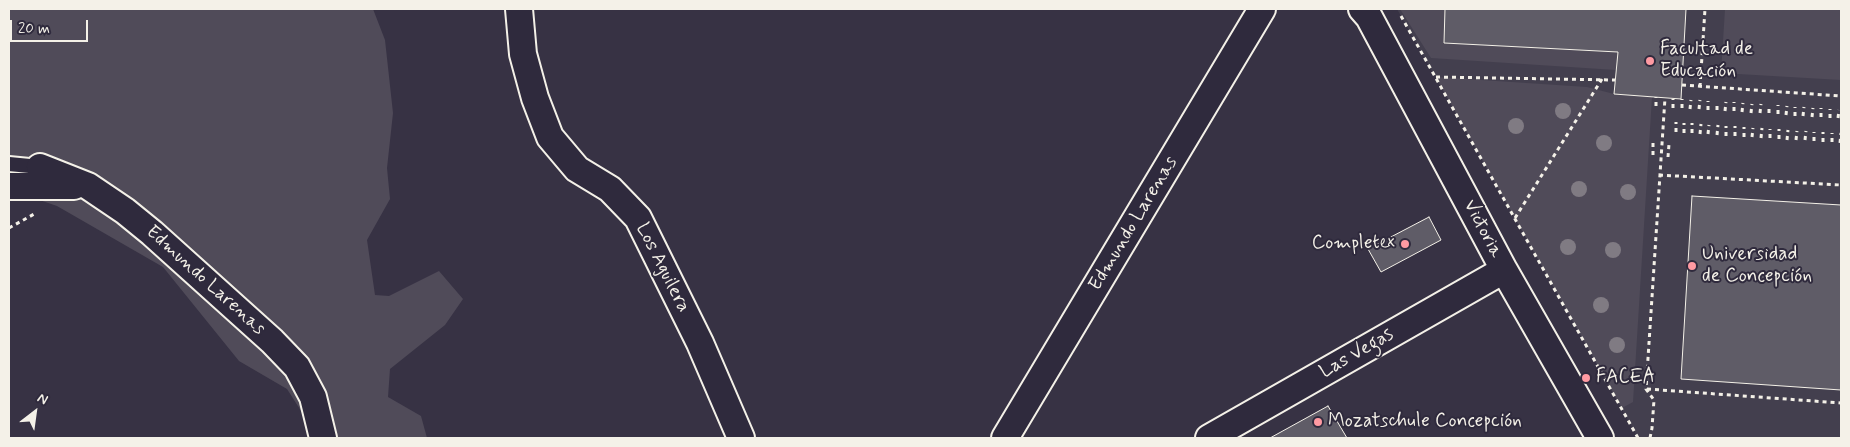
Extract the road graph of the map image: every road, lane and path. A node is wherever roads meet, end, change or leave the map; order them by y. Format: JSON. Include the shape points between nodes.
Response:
{"nodes":[{"id":1,"x":519,"y":9,"type":"edge"},
{"id":2,"x":1262,"y":9,"type":"edge"},
{"id":3,"x":1397,"y":9,"type":"edge"},
{"id":4,"x":1705,"y":9,"type":"edge"},
{"id":5,"x":1366,"y":11,"type":"edge"},
{"id":6,"x":1436,"y":77,"type":"junction"},
{"id":7,"x":1602,"y":79,"type":"junction"},
{"id":8,"x":1615,"y":80,"type":"dead end"},
{"id":9,"x":1682,"y":85,"type":"dead end"},
{"id":10,"x":1700,"y":87,"type":"junction"},
{"id":11,"x":1841,"y":96,"type":"edge"},
{"id":12,"x":1656,"y":97,"type":"dead end"},
{"id":13,"x":1665,"y":98,"type":"dead end"},
{"id":14,"x":1673,"y":99,"type":"dead end"},
{"id":15,"x":1682,"y":99,"type":"dead end"},
{"id":16,"x":1691,"y":100,"type":"dead end"},
{"id":17,"x":1700,"y":100,"type":"dead end"},
{"id":18,"x":1708,"y":101,"type":"dead end"},
{"id":19,"x":1717,"y":102,"type":"dead end"},
{"id":20,"x":1726,"y":102,"type":"dead end"},
{"id":21,"x":1734,"y":102,"type":"dead end"},
{"id":22,"x":1743,"y":103,"type":"dead end"},
{"id":23,"x":1752,"y":104,"type":"dead end"},
{"id":24,"x":1761,"y":104,"type":"dead end"},
{"id":25,"x":1769,"y":105,"type":"dead end"},
{"id":26,"x":1656,"y":106,"type":"dead end"},
{"id":27,"x":1778,"y":106,"type":"dead end"},
{"id":28,"x":1787,"y":106,"type":"dead end"},
{"id":29,"x":1795,"y":107,"type":"dead end"},
{"id":30,"x":1804,"y":107,"type":"dead end"},
{"id":31,"x":1673,"y":108,"type":"dead end"},
{"id":32,"x":1682,"y":108,"type":"dead end"},
{"id":33,"x":1812,"y":108,"type":"dead end"},
{"id":34,"x":1821,"y":108,"type":"dead end"},
{"id":35,"x":1690,"y":109,"type":"dead end"},
{"id":36,"x":1699,"y":109,"type":"dead end"},
{"id":37,"x":1830,"y":109,"type":"dead end"},
{"id":38,"x":1708,"y":110,"type":"dead end"},
{"id":39,"x":1717,"y":110,"type":"dead end"},
{"id":40,"x":1839,"y":110,"type":"dead end"},
{"id":41,"x":1725,"y":111,"type":"dead end"},
{"id":42,"x":1734,"y":111,"type":"dead end"},
{"id":43,"x":1742,"y":112,"type":"dead end"},
{"id":44,"x":1751,"y":113,"type":"dead end"},
{"id":45,"x":1760,"y":113,"type":"dead end"},
{"id":46,"x":1769,"y":114,"type":"dead end"},
{"id":47,"x":1778,"y":114,"type":"dead end"},
{"id":48,"x":1786,"y":114,"type":"dead end"},
{"id":49,"x":1795,"y":116,"type":"dead end"},
{"id":50,"x":1803,"y":116,"type":"dead end"},
{"id":51,"x":1812,"y":117,"type":"dead end"},
{"id":52,"x":1821,"y":117,"type":"dead end"},
{"id":53,"x":1830,"y":118,"type":"dead end"},
{"id":54,"x":1838,"y":118,"type":"dead end"},
{"id":55,"x":1676,"y":122,"type":"dead end"},
{"id":56,"x":1684,"y":123,"type":"dead end"},
{"id":57,"x":1692,"y":124,"type":"dead end"},
{"id":58,"x":1701,"y":124,"type":"dead end"},
{"id":59,"x":1709,"y":125,"type":"dead end"},
{"id":60,"x":1718,"y":125,"type":"dead end"},
{"id":61,"x":1726,"y":126,"type":"dead end"},
{"id":62,"x":1735,"y":126,"type":"dead end"},
{"id":63,"x":1744,"y":127,"type":"dead end"},
{"id":64,"x":1753,"y":128,"type":"dead end"},
{"id":65,"x":1762,"y":128,"type":"dead end"},
{"id":66,"x":1770,"y":129,"type":"dead end"},
{"id":67,"x":1779,"y":129,"type":"dead end"},
{"id":68,"x":1788,"y":130,"type":"dead end"},
{"id":69,"x":1797,"y":131,"type":"dead end"},
{"id":70,"x":1806,"y":131,"type":"dead end"},
{"id":71,"x":1676,"y":132,"type":"dead end"},
{"id":72,"x":1814,"y":132,"type":"dead end"},
{"id":73,"x":1823,"y":132,"type":"dead end"},
{"id":74,"x":1684,"y":133,"type":"dead end"},
{"id":75,"x":1692,"y":133,"type":"dead end"},
{"id":76,"x":1832,"y":133,"type":"dead end"},
{"id":77,"x":1841,"y":133,"type":"edge"},
{"id":78,"x":1700,"y":134,"type":"dead end"},
{"id":79,"x":1708,"y":134,"type":"dead end"},
{"id":80,"x":1717,"y":135,"type":"dead end"},
{"id":81,"x":1726,"y":136,"type":"dead end"},
{"id":82,"x":1735,"y":136,"type":"dead end"},
{"id":83,"x":1744,"y":137,"type":"dead end"},
{"id":84,"x":1752,"y":137,"type":"dead end"},
{"id":85,"x":1761,"y":138,"type":"dead end"},
{"id":86,"x":1770,"y":138,"type":"dead end"},
{"id":87,"x":1779,"y":139,"type":"dead end"},
{"id":88,"x":1787,"y":140,"type":"dead end"},
{"id":89,"x":1796,"y":140,"type":"dead end"},
{"id":90,"x":1805,"y":140,"type":"dead end"},
{"id":91,"x":1814,"y":141,"type":"dead end"},
{"id":92,"x":1823,"y":142,"type":"dead end"},
{"id":93,"x":1832,"y":142,"type":"dead end"},
{"id":94,"x":1653,"y":143,"type":"dead end"},
{"id":95,"x":1840,"y":143,"type":"edge"},
{"id":96,"x":1669,"y":144,"type":"dead end"},
{"id":97,"x":1653,"y":155,"type":"dead end"},
{"id":98,"x":1668,"y":156,"type":"dead end"},
{"id":99,"x":9,"y":164,"type":"edge"},
{"id":100,"x":40,"y":167,"type":"joint"},
{"id":101,"x":1659,"y":175,"type":"junction"},
{"id":102,"x":1841,"y":185,"type":"edge"},
{"id":103,"x":9,"y":186,"type":"edge"},
{"id":104,"x":88,"y":186,"type":"junction"},
{"id":105,"x":1515,"y":218,"type":"junction"},
{"id":106,"x":1504,"y":270,"type":"junction"},
{"id":107,"x":1646,"y":389,"type":"junction"},
{"id":108,"x":1841,"y":403,"type":"edge"},
{"id":109,"x":323,"y":438,"type":"edge"},
{"id":110,"x":741,"y":438,"type":"edge"},
{"id":111,"x":1005,"y":438,"type":"edge"},
{"id":112,"x":1209,"y":438,"type":"edge"},
{"id":113,"x":1600,"y":438,"type":"edge"},
{"id":114,"x":1638,"y":438,"type":"edge"},
{"id":115,"x":1650,"y":438,"type":"edge"}],
"edges":[{"from":1,"to":110,"type":"street","name":"Los Aguilera","via":[[524,54],[534,98],[550,137],[578,169],[610,189],[638,218],[700,343]]},
{"from":2,"to":111,"type":"street","name":"Edmundo Larenas"},
{"from":3,"to":6,"type":"path"},
{"from":4,"to":10,"type":"path"},
{"from":5,"to":106,"type":"street","name":"Victoria"},
{"from":6,"to":7,"type":"path"},
{"from":6,"to":105,"type":"path"},
{"from":7,"to":8,"type":"path"},
{"from":7,"to":105,"type":"path"},
{"from":9,"to":10,"type":"path"},
{"from":10,"to":11,"type":"path"},
{"from":12,"to":26,"type":"path"},
{"from":13,"to":101,"type":"path"},
{"from":14,"to":31,"type":"path"},
{"from":15,"to":32,"type":"path"},
{"from":16,"to":35,"type":"path"},
{"from":17,"to":36,"type":"path"},
{"from":18,"to":38,"type":"path"},
{"from":19,"to":39,"type":"path"},
{"from":20,"to":41,"type":"path"},
{"from":21,"to":42,"type":"path"},
{"from":22,"to":43,"type":"path"},
{"from":23,"to":44,"type":"path"},
{"from":24,"to":45,"type":"path"},
{"from":25,"to":46,"type":"path"},
{"from":27,"to":47,"type":"path"},
{"from":28,"to":48,"type":"path"},
{"from":29,"to":49,"type":"path"},
{"from":30,"to":50,"type":"path"},
{"from":33,"to":51,"type":"path"},
{"from":34,"to":52,"type":"path"},
{"from":37,"to":53,"type":"path"},
{"from":40,"to":54,"type":"path"},
{"from":55,"to":71,"type":"path"},
{"from":56,"to":74,"type":"path"},
{"from":57,"to":75,"type":"path"},
{"from":58,"to":78,"type":"path"},
{"from":59,"to":79,"type":"path"},
{"from":60,"to":80,"type":"path"},
{"from":61,"to":81,"type":"path"},
{"from":62,"to":82,"type":"path"},
{"from":63,"to":83,"type":"path"},
{"from":64,"to":84,"type":"path"},
{"from":65,"to":85,"type":"path"},
{"from":66,"to":86,"type":"path"},
{"from":67,"to":87,"type":"path"},
{"from":68,"to":88,"type":"path"},
{"from":69,"to":89,"type":"path"},
{"from":70,"to":90,"type":"path"},
{"from":72,"to":91,"type":"path"},
{"from":73,"to":92,"type":"path"},
{"from":76,"to":93,"type":"path"},
{"from":77,"to":95,"type":"path"},
{"from":94,"to":97,"type":"path"},
{"from":96,"to":98,"type":"path"},
{"from":99,"to":100,"type":"lane"},
{"from":100,"to":104,"type":"street","name":"Edmundo Larenas"},
{"from":101,"to":102,"type":"path"},
{"from":101,"to":107,"type":"path"},
{"from":103,"to":104,"type":"street"},
{"from":104,"to":109,"type":"street","name":"Edmundo Larenas","via":[[152,233],[297,367],[313,397]]},
{"from":105,"to":114,"type":"path"},
{"from":106,"to":112,"type":"street","name":"Las Vegas"},
{"from":106,"to":113,"type":"street","name":"Victoria"},
{"from":107,"to":108,"type":"path"},
{"from":107,"to":115,"type":"path","via":[[1654,400]]}]}
